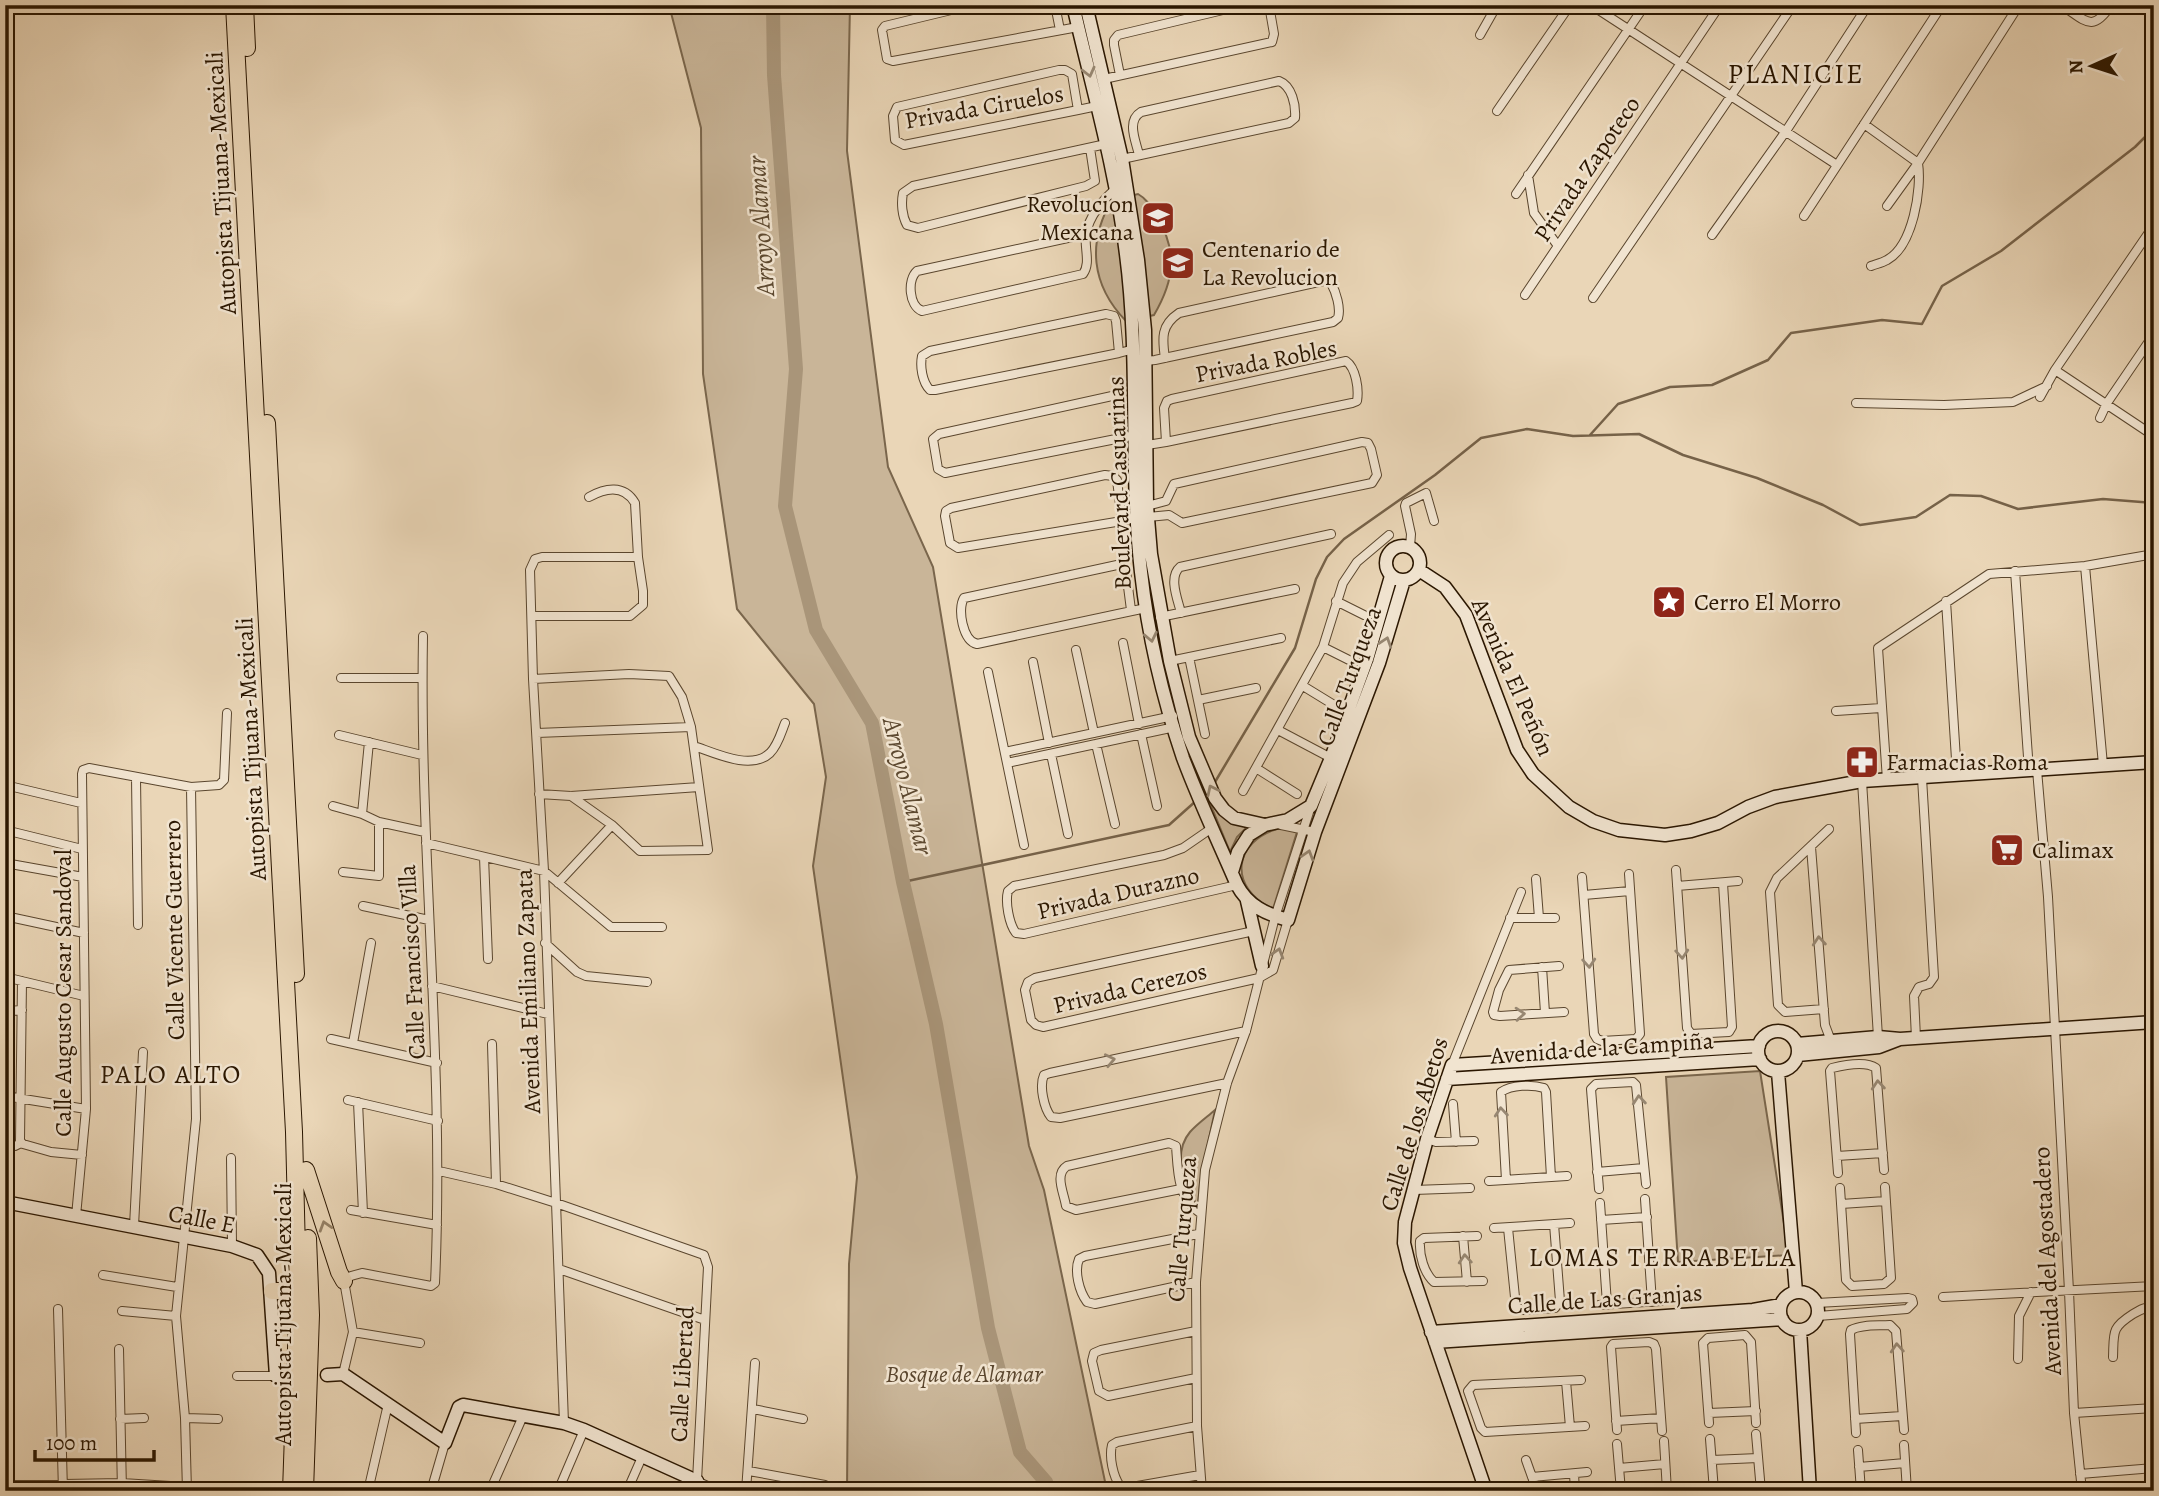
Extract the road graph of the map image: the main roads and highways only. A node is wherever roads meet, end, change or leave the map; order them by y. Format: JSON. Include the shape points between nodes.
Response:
{"nodes":[{"id":1,"x":234,"y":5,"type":"edge"},
{"id":2,"x":245,"y":5,"type":"edge"},
{"id":3,"x":306,"y":1170,"type":"junction"},
{"id":4,"x":348,"y":1278,"type":"road end"},
{"id":5,"x":298,"y":1291,"type":"junction"},
{"id":6,"x":272,"y":1292,"type":"road end"},
{"id":7,"x":291,"y":1491,"type":"edge"},
{"id":8,"x":305,"y":1491,"type":"edge"}],
"edges":[{"from":1,"to":5,"type":"highway","name":"Autopista Tijuana-Mexicali","via":[[294,1132]]},
{"from":2,"to":3,"type":"highway","name":"Autopista Tijuana-Mexicali"},
{"from":4,"to":3,"type":"highway","one_way":true,"via":[[339,1272]]},
{"from":3,"to":8,"type":"highway","name":"Autopista Tijuana-Mexicali","via":[[311,1315]]},
{"from":5,"to":6,"type":"highway"},
{"from":5,"to":7,"type":"highway","name":"Autopista Tijuana-Mexicali"}]}
